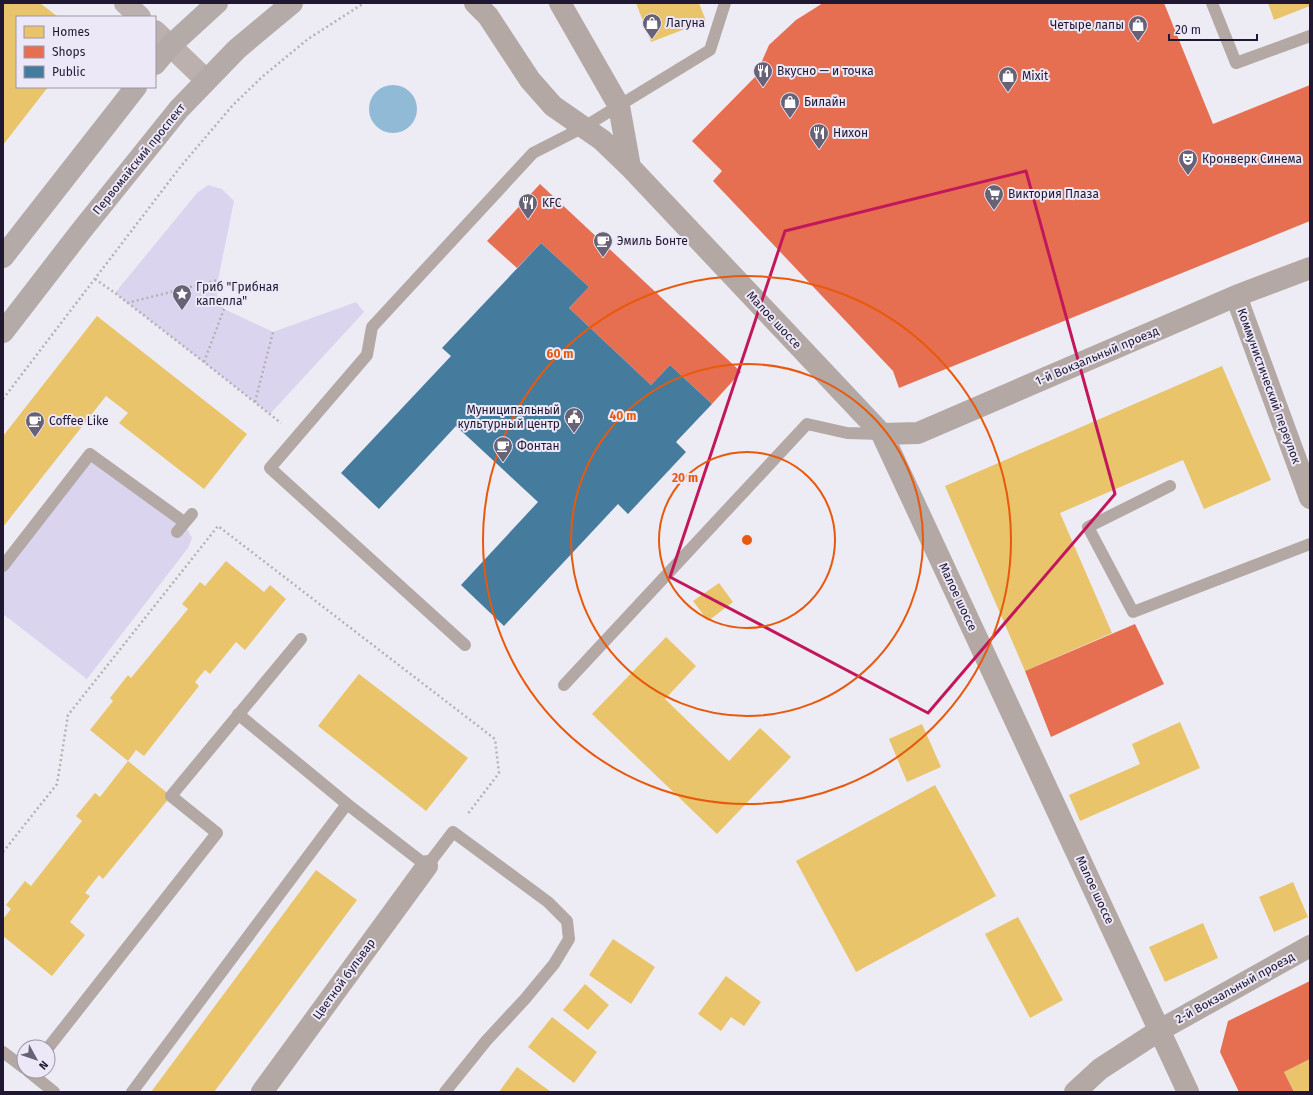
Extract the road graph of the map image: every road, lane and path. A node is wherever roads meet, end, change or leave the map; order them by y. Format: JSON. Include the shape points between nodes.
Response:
{"nodes":[{"id":1,"x":125,"y":3,"type":"edge"},
{"id":2,"x":217,"y":3,"type":"edge"},
{"id":3,"x":292,"y":3,"type":"edge"},
{"id":4,"x":364,"y":3,"type":"edge"},
{"id":5,"x":475,"y":3,"type":"edge"},
{"id":6,"x":560,"y":3,"type":"edge"},
{"id":7,"x":725,"y":3,"type":"edge"},
{"id":8,"x":1212,"y":3,"type":"edge"},
{"id":9,"x":139,"y":16,"type":"edge"},
{"id":10,"x":156,"y":32,"type":"edge"},
{"id":11,"x":1310,"y":36,"type":"edge"},
{"id":12,"x":170,"y":46,"type":"junction"},
{"id":13,"x":156,"y":63,"type":"edge"},
{"id":14,"x":206,"y":80,"type":"junction"},
{"id":15,"x":135,"y":88,"type":"edge"},
{"id":16,"x":619,"y":106,"type":"junction"},
{"id":17,"x":584,"y":127,"type":"junction"},
{"id":18,"x":630,"y":167,"type":"junction"},
{"id":19,"x":3,"y":256,"type":"edge"},
{"id":20,"x":1310,"y":268,"type":"edge"},
{"id":21,"x":95,"y":279,"type":"junction"},
{"id":22,"x":218,"y":280,"type":"dead end"},
{"id":23,"x":1236,"y":296,"type":"junction"},
{"id":24,"x":127,"y":303,"type":"junction"},
{"id":25,"x":224,"y":309,"type":"dead end"},
{"id":26,"x":3,"y":332,"type":"edge"},
{"id":27,"x":273,"y":332,"type":"dead end"},
{"id":28,"x":204,"y":362,"type":"junction"},
{"id":29,"x":3,"y":399,"type":"edge"},
{"id":30,"x":255,"y":402,"type":"junction"},
{"id":31,"x":882,"y":434,"type":"junction"},
{"id":32,"x":296,"y":436,"type":"junction"},
{"id":33,"x":1170,"y":486,"type":"dead end"},
{"id":34,"x":1310,"y":498,"type":"edge"},
{"id":35,"x":184,"y":523,"type":"dead end"},
{"id":36,"x":1310,"y":544,"type":"edge"},
{"id":37,"x":3,"y":566,"type":"edge"},
{"id":38,"x":301,"y":639,"type":"dead end"},
{"id":39,"x":465,"y":645,"type":"dead end"},
{"id":40,"x":564,"y":685,"type":"dead end"},
{"id":41,"x":238,"y":714,"type":"junction"},
{"id":42,"x":347,"y":804,"type":"junction"},
{"id":43,"x":453,"y":832,"type":"junction"},
{"id":44,"x":3,"y":852,"type":"edge"},
{"id":45,"x":427,"y":866,"type":"junction"},
{"id":46,"x":1310,"y":946,"type":"edge"},
{"id":47,"x":1160,"y":1030,"type":"junction"},
{"id":48,"x":55,"y":1039,"type":"edge"},
{"id":49,"x":3,"y":1052,"type":"edge"},
{"id":50,"x":16,"y":1062,"type":"edge"},
{"id":51,"x":38,"y":1079,"type":"edge"},
{"id":52,"x":54,"y":1092,"type":"edge"},
{"id":53,"x":132,"y":1092,"type":"edge"},
{"id":54,"x":262,"y":1092,"type":"edge"},
{"id":55,"x":445,"y":1092,"type":"edge"},
{"id":56,"x":1075,"y":1092,"type":"edge"},
{"id":57,"x":1188,"y":1092,"type":"edge"}],
"edges":[{"from":1,"to":9,"type":"street"},
{"from":2,"to":12,"type":"main road"},
{"from":3,"to":14,"type":"main road","name":"Первомайский проспект","via":[[237,49]]},
{"from":4,"to":21,"type":"path","via":[[308,39],[233,105],[181,166]]},
{"from":5,"to":17,"type":"street","name":"Малое шоссе","via":[[488,16],[530,80],[554,106]]},
{"from":6,"to":16,"type":"street"},
{"from":7,"to":16,"type":"lane","via":[[710,50]]},
{"from":8,"to":11,"type":"lane","via":[[1236,63]]},
{"from":10,"to":12,"type":"street"},
{"from":12,"to":13,"type":"main road"},
{"from":12,"to":14,"type":"street"},
{"from":14,"to":26,"type":"main road","name":"Первомайский проспект","via":[[169,121]]},
{"from":15,"to":19,"type":"main road"},
{"from":16,"to":17,"type":"lane"},
{"from":16,"to":18,"type":"street"},
{"from":17,"to":18,"type":"street","name":"Малое шоссе","via":[[602,140]]},
{"from":17,"to":32,"type":"lane","via":[[533,152],[372,327],[367,355]]},
{"from":18,"to":31,"type":"street","name":"Малое шоссе"},
{"from":20,"to":23,"type":"street","name":"1-й Вокзальный проезд"},
{"from":21,"to":24,"type":"path"},
{"from":21,"to":29,"type":"path"},
{"from":22,"to":24,"type":"path"},
{"from":23,"to":31,"type":"street","name":"1-й Вокзальный проезд","via":[[918,433]]},
{"from":23,"to":34,"type":"street","name":"Коммунистический переулок"},
{"from":24,"to":28,"type":"path"},
{"from":25,"to":28,"type":"path"},
{"from":27,"to":30,"type":"path"},
{"from":28,"to":30,"type":"path"},
{"from":30,"to":32,"type":"path"},
{"from":31,"to":40,"type":"lane","via":[[847,434],[807,424]]},
{"from":31,"to":47,"type":"street","name":"Малое шоссе"},
{"from":32,"to":39,"type":"lane","via":[[270,468]]},
{"from":33,"to":36,"type":"lane","via":[[1088,527],[1133,612]]},
{"from":35,"to":37,"type":"lane","via":[[90,454]]},
{"from":38,"to":41,"type":"lane"},
{"from":41,"to":42,"type":"lane"},
{"from":41,"to":48,"type":"lane","via":[[171,796],[217,833]]},
{"from":42,"to":45,"type":"lane"},
{"from":42,"to":53,"type":"lane"},
{"from":43,"to":44,"type":"path","via":[[499,773],[495,739],[218,526],[68,715],[57,784]]},
{"from":43,"to":45,"type":"lane"},
{"from":43,"to":55,"type":"lane","via":[[548,902],[567,921],[569,939],[554,964]]},
{"from":45,"to":54,"type":"street","name":"Цветной бульвар"},
{"from":46,"to":47,"type":"street","name":"2-й Вокзальный проезд"},
{"from":47,"to":56,"type":"street","name":"2-й Вокзальный проезд","via":[[1100,1069]]},
{"from":47,"to":57,"type":"street","name":"Малое шоссе"},
{"from":49,"to":50,"type":"lane"},
{"from":51,"to":52,"type":"lane"}]}
